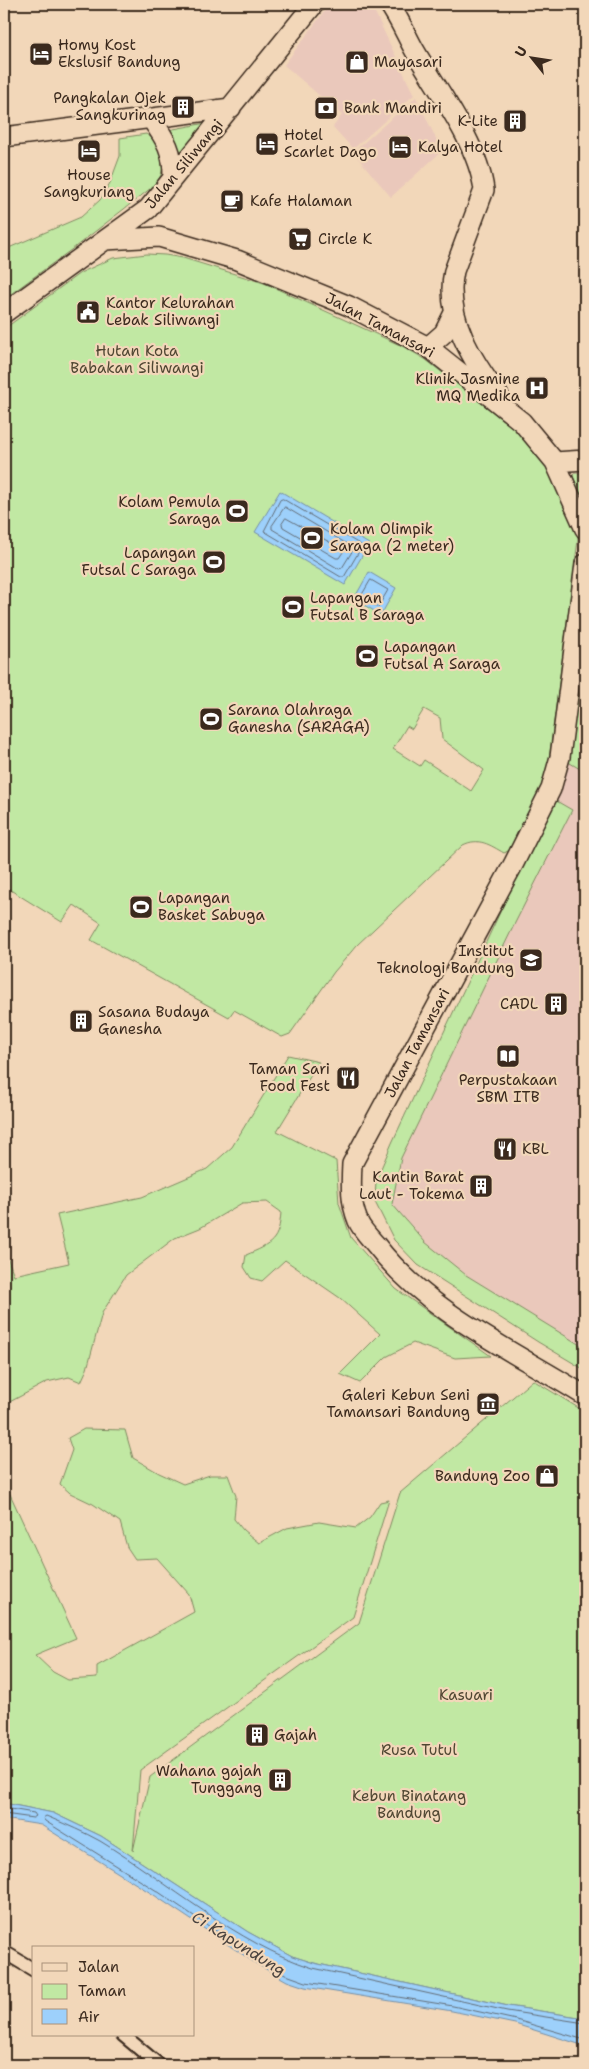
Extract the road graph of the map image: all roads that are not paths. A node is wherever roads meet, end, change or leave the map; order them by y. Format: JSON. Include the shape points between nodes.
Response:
{"nodes":[{"id":1,"x":314,"y":4,"type":"edge"},
{"id":2,"x":389,"y":4,"type":"edge"},
{"id":3,"x":231,"y":108,"type":"junction"},
{"id":4,"x":152,"y":120,"type":"junction"},
{"id":5,"x":4,"y":137,"type":"edge"},
{"id":6,"x":173,"y":176,"type":"junction"},
{"id":7,"x":148,"y":209,"type":"junction"},
{"id":8,"x":159,"y":237,"type":"junction"},
{"id":9,"x":105,"y":240,"type":"junction"},
{"id":10,"x":4,"y":313,"type":"edge"},
{"id":11,"x":454,"y":313,"type":"junction"},
{"id":12,"x":428,"y":347,"type":"junction"},
{"id":13,"x":522,"y":422,"type":"junction"},
{"id":14,"x":585,"y":460,"type":"edge"},
{"id":15,"x":555,"y":462,"type":"junction"},
{"id":16,"x":585,"y":529,"type":"edge"},
{"id":17,"x":585,"y":564,"type":"edge"},
{"id":18,"x":585,"y":1396,"type":"edge"},
{"id":19,"x":4,"y":1952,"type":"edge"},
{"id":20,"x":32,"y":1969,"type":"edge"},
{"id":21,"x":124,"y":2036,"type":"edge"},
{"id":22,"x":159,"y":2065,"type":"edge"}],
"edges":[{"from":1,"to":3,"type":"main road","name":"Jalan Siliwangi"},
{"from":2,"to":11,"type":"main road","via":[[459,124],[482,178],[484,190],[452,277]]},
{"from":3,"to":4,"type":"main road"},
{"from":3,"to":6,"type":"main road","name":"Jalan Siliwangi"},
{"from":4,"to":5,"type":"main road"},
{"from":4,"to":6,"type":"main road","via":[[173,159]]},
{"from":6,"to":7,"type":"main road","name":"Jalan Siliwangi"},
{"from":7,"to":8,"type":"main road"},
{"from":7,"to":9,"type":"main road","name":"Jalan Siliwangi"},
{"from":8,"to":9,"type":"main road","name":"Jalan Tamansari"},
{"from":8,"to":12,"type":"main road","name":"Jalan Tamansari","via":[[267,271],[349,306]]},
{"from":9,"to":10,"type":"main road","name":"Jalan Siliwangi"},
{"from":11,"to":12,"type":"main road","via":[[444,333]]},
{"from":11,"to":13,"type":"main road","via":[[480,368],[504,403]]},
{"from":12,"to":13,"type":"main road","name":"Jalan Tamansari"},
{"from":13,"to":15,"type":"main road","name":"Jalan Tamansari"},
{"from":14,"to":15,"type":"main road"},
{"from":15,"to":16,"type":"main road","name":"Jalan Tamansari"},
{"from":17,"to":18,"type":"main road","name":"Jalan Tamansari","via":[[555,780],[514,863],[352,1164],[351,1198],[358,1222],[393,1268],[435,1303]]},
{"from":19,"to":20,"type":"street"},
{"from":21,"to":22,"type":"street"}]}
